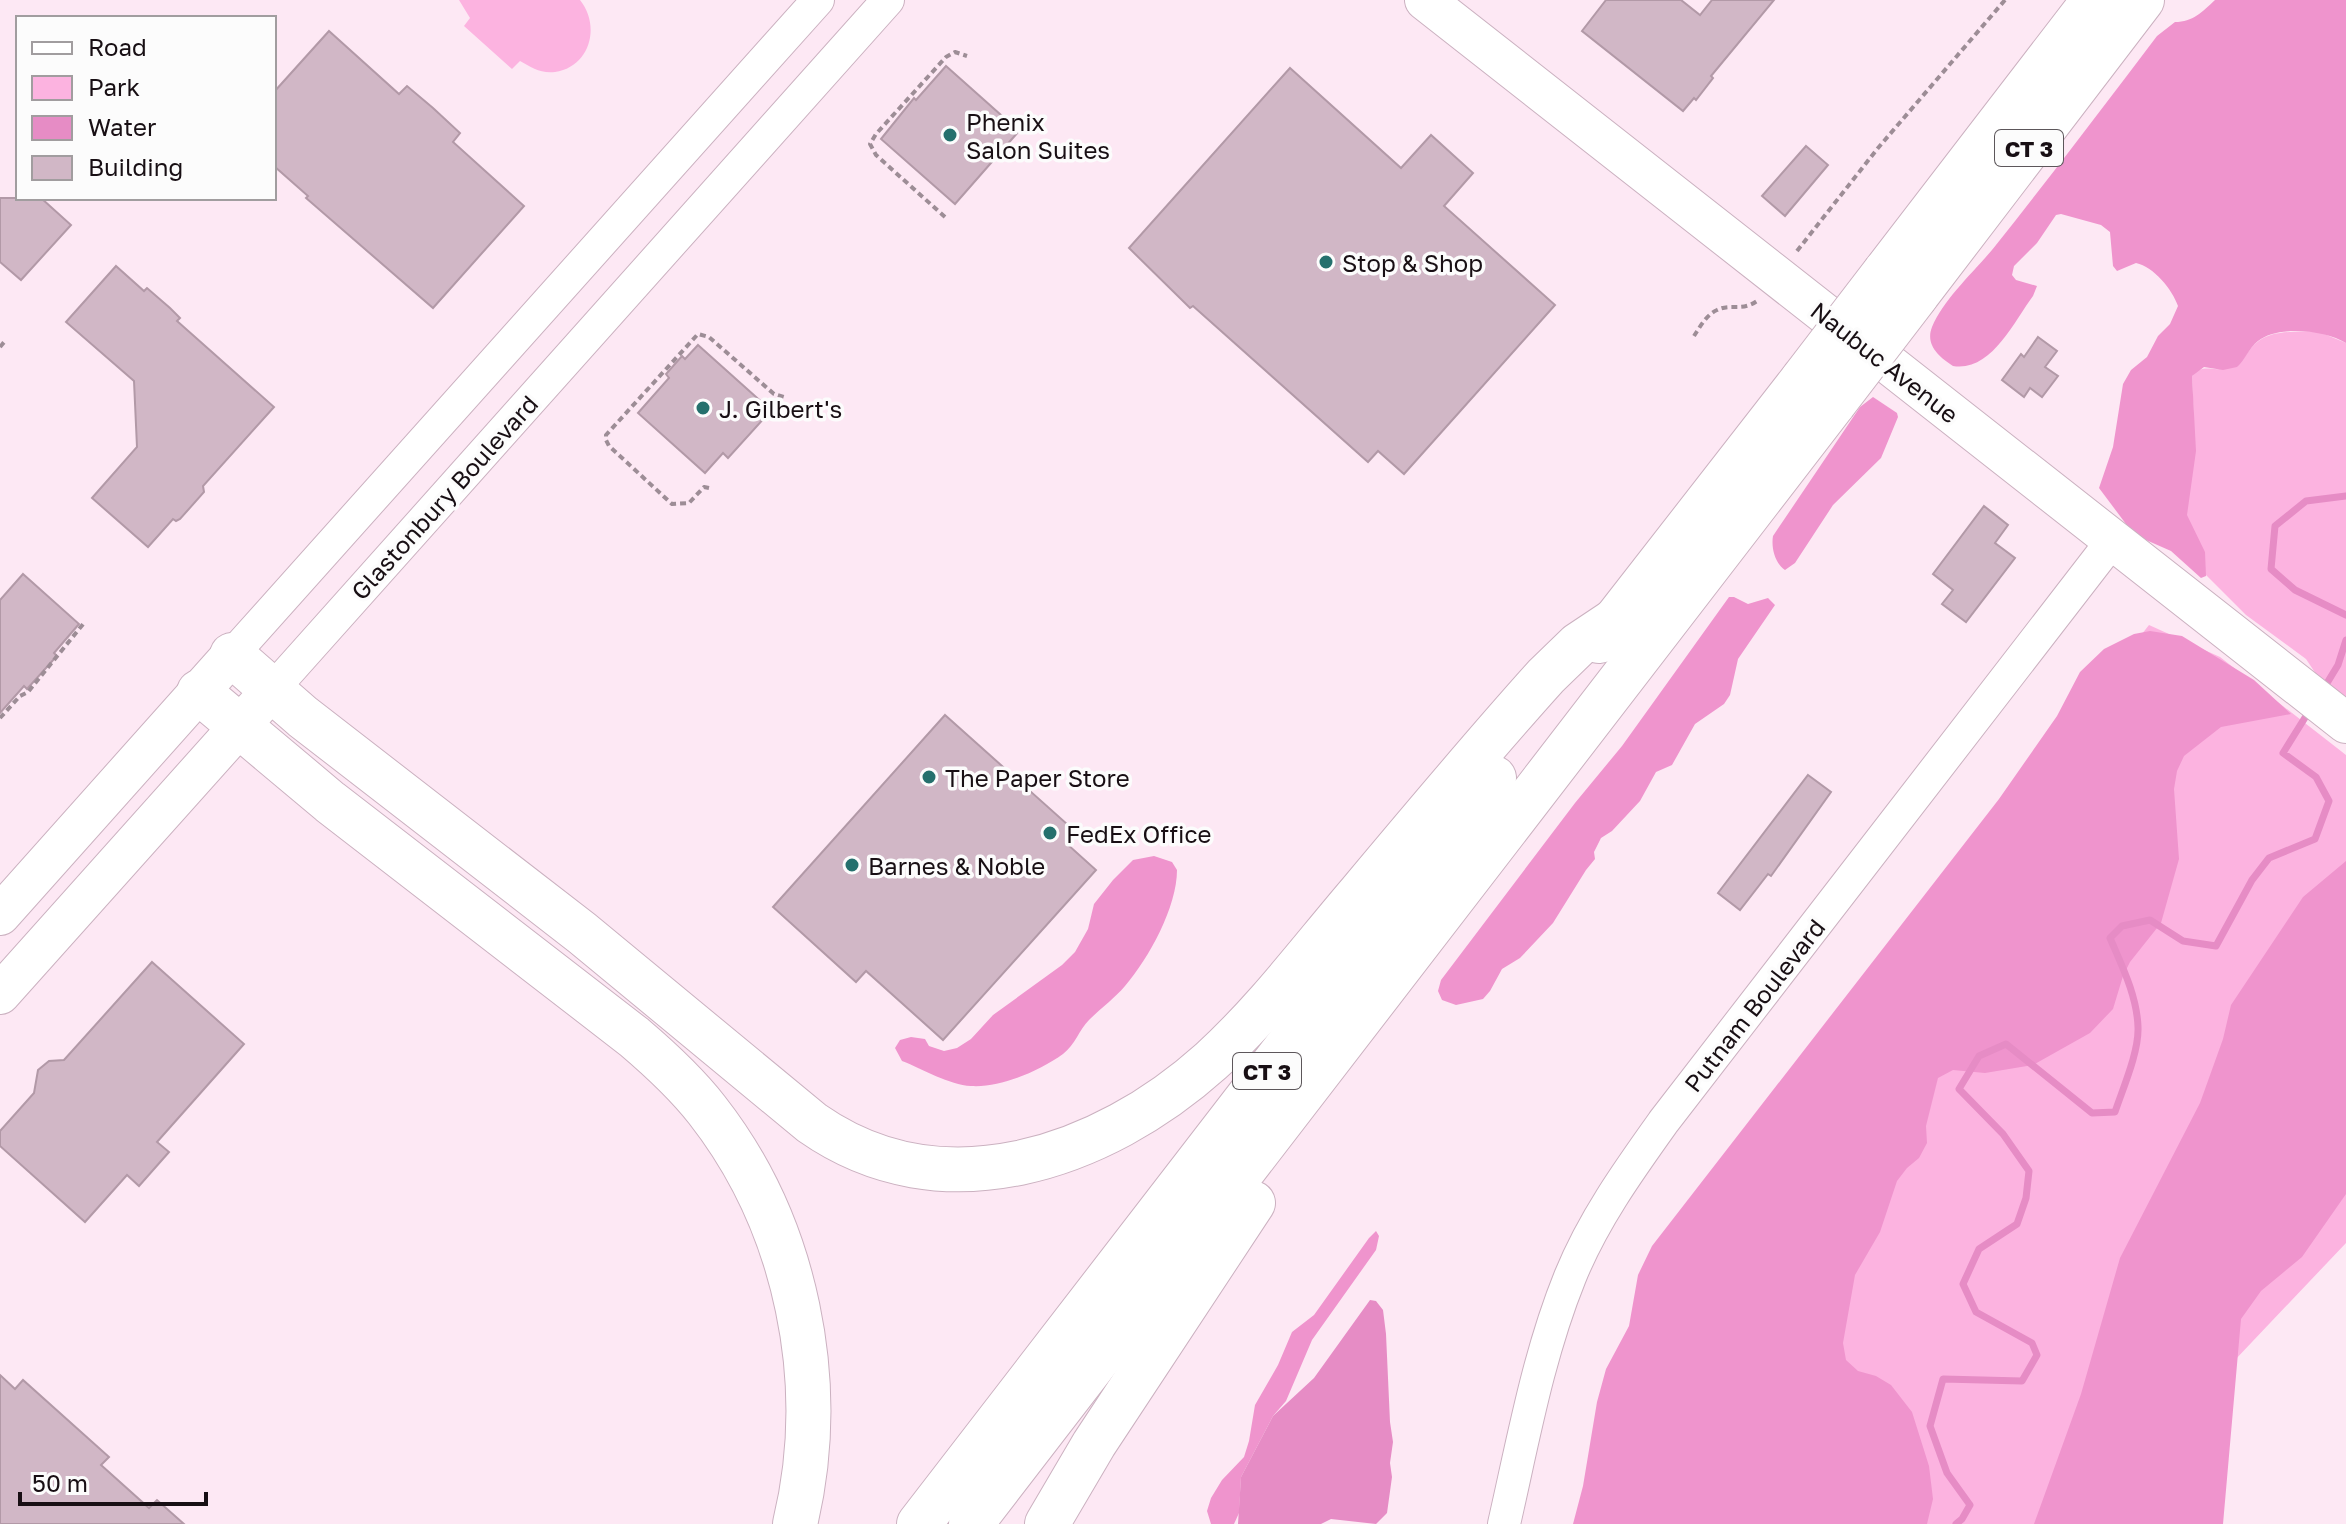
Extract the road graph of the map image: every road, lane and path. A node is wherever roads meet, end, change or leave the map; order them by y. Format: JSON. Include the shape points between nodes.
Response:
{"nodes":[{"id":1,"x":818,"y":0,"type":"edge"},
{"id":2,"x":888,"y":0,"type":"edge"},
{"id":3,"x":1425,"y":0,"type":"edge"},
{"id":4,"x":2005,"y":0,"type":"edge"},
{"id":5,"x":2094,"y":0,"type":"edge"},
{"id":6,"x":2142,"y":0,"type":"edge"},
{"id":7,"x":967,"y":56,"type":"dead end"},
{"id":8,"x":701,"y":131,"type":"junction"},
{"id":9,"x":740,"y":166,"type":"junction"},
{"id":10,"x":668,"y":168,"type":"junction"},
{"id":11,"x":707,"y":203,"type":"junction"},
{"id":12,"x":945,"y":217,"type":"dead end"},
{"id":13,"x":1777,"y":277,"type":"junction"},
{"id":14,"x":1901,"y":284,"type":"junction"},
{"id":15,"x":1694,"y":336,"type":"dead end"},
{"id":16,"x":5,"y":341,"type":"dead end"},
{"id":17,"x":0,"y":347,"type":"edge"},
{"id":18,"x":1818,"y":391,"type":"junction"},
{"id":19,"x":784,"y":397,"type":"dead end"},
{"id":20,"x":709,"y":488,"type":"dead end"},
{"id":21,"x":2112,"y":541,"type":"junction"},
{"id":22,"x":1617,"y":619,"type":"junction"},
{"id":23,"x":84,"y":623,"type":"dead end"},
{"id":24,"x":232,"y":655,"type":"junction"},
{"id":25,"x":271,"y":691,"type":"junction"},
{"id":26,"x":199,"y":692,"type":"junction"},
{"id":27,"x":2324,"y":706,"type":"edge"},
{"id":28,"x":0,"y":718,"type":"edge"},
{"id":29,"x":239,"y":727,"type":"junction"},
{"id":30,"x":0,"y":915,"type":"edge"},
{"id":31,"x":0,"y":994,"type":"edge"},
{"id":32,"x":1370,"y":1005,"type":"junction"},
{"id":33,"x":795,"y":1524,"type":"edge"},
{"id":34,"x":919,"y":1524,"type":"edge"},
{"id":35,"x":971,"y":1524,"type":"edge"},
{"id":36,"x":1047,"y":1524,"type":"edge"},
{"id":37,"x":1504,"y":1524,"type":"edge"}],
"edges":[{"from":1,"to":8,"type":"street"},
{"from":2,"to":9,"type":"street","name":"Glastonbury Boulevard"},
{"from":3,"to":13,"type":"main road","name":"Naubuc Avenue"},
{"from":4,"to":13,"type":"path"},
{"from":5,"to":14,"type":"highway","number":"CT 3"},
{"from":6,"to":14,"type":"highway","number":"CT 3"},
{"from":7,"to":12,"type":"path","via":[[955,52],[946,57],[870,144]]},
{"from":8,"to":9,"type":"street"},
{"from":8,"to":10,"type":"street"},
{"from":9,"to":11,"type":"street","name":"Glastonbury Boulevard"},
{"from":10,"to":11,"type":"street"},
{"from":10,"to":24,"type":"street"},
{"from":11,"to":25,"type":"street","name":"Glastonbury Boulevard"},
{"from":13,"to":15,"type":"path","via":[[1752,305],[1718,309]]},
{"from":13,"to":21,"type":"main road","name":"Naubuc Avenue"},
{"from":14,"to":18,"type":"highway","number":"CT 3","bridge":true},
{"from":16,"to":17,"type":"path"},
{"from":18,"to":22,"type":"highway","number":"CT 3"},
{"from":18,"to":32,"type":"highway","number":"CT 3"},
{"from":19,"to":20,"type":"path","via":[[709,337],[698,334],[606,435],[609,446],[672,504],[689,503]]},
{"from":21,"to":27,"type":"main road","name":"Naubuc Avenue"},
{"from":21,"to":37,"type":"street","name":"Putnam Boulevard","via":[[1664,1121],[1605,1209],[1551,1326]]},
{"from":22,"to":25,"type":"highway","via":[[1578,645],[1546,676],[1211,1061],[1159,1101],[1095,1137],[1033,1161],[982,1170],[900,1163],[823,1131],[582,933]]},
{"from":22,"to":34,"type":"highway","number":"CT 3"},
{"from":23,"to":28,"type":"path"},
{"from":24,"to":25,"type":"highway"},
{"from":24,"to":26,"type":"main road"},
{"from":25,"to":29,"type":"main road","name":"Glastonbury Boulevard"},
{"from":26,"to":29,"type":"highway"},
{"from":26,"to":30,"type":"main road"},
{"from":29,"to":31,"type":"main road","name":"Glastonbury Boulevard"},
{"from":29,"to":33,"type":"highway","via":[[634,1037],[709,1112],[763,1204],[798,1306],[808,1417]]},
{"from":32,"to":35,"type":"highway","number":"CT 3"},
{"from":32,"to":36,"type":"highway","via":[[1344,1074],[1187,1299]]}]}
